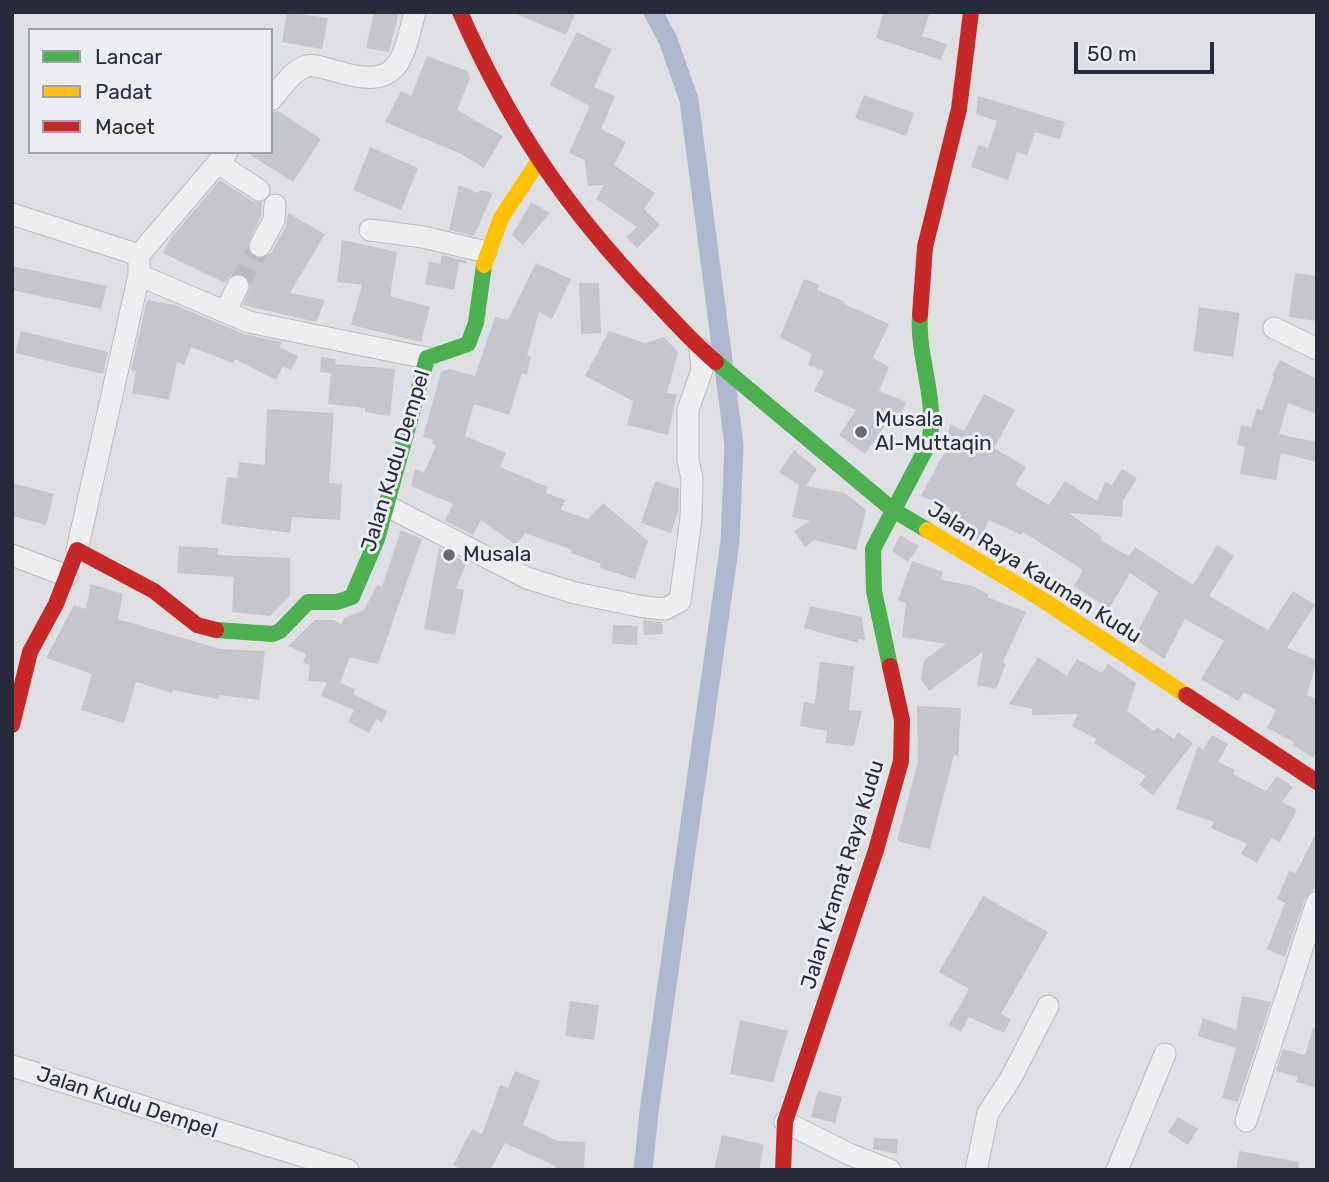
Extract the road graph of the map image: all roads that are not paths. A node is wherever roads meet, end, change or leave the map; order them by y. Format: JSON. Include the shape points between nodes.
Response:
{"nodes":[{"id":1,"x":415,"y":12,"type":"edge"},
{"id":2,"x":460,"y":12,"type":"edge"},
{"id":3,"x":971,"y":12,"type":"edge"},
{"id":4,"x":273,"y":98,"type":"edge"},
{"id":5,"x":222,"y":158,"type":"edge"},
{"id":6,"x":538,"y":162,"type":"junction"},
{"id":7,"x":259,"y":190,"type":"dead end"},
{"id":8,"x":275,"y":205,"type":"dead end"},
{"id":9,"x":12,"y":214,"type":"edge"},
{"id":10,"x":370,"y":230,"type":"dead end"},
{"id":11,"x":260,"y":246,"type":"tunnel mouth"},
{"id":12,"x":486,"y":252,"type":"junction"},
{"id":13,"x":139,"y":265,"type":"junction"},
{"id":14,"x":237,"y":286,"type":"tunnel mouth"},
{"id":15,"x":225,"y":312,"type":"junction"},
{"id":16,"x":1274,"y":328,"type":"dead end"},
{"id":17,"x":700,"y":349,"type":"junction"},
{"id":18,"x":1317,"y":349,"type":"edge"},
{"id":19,"x":427,"y":358,"type":"junction"},
{"id":20,"x":387,"y":506,"type":"junction"},
{"id":21,"x":893,"y":510,"type":"junction"},
{"id":22,"x":76,"y":550,"type":"junction"},
{"id":23,"x":12,"y":555,"type":"edge"},
{"id":24,"x":67,"y":576,"type":"junction"},
{"id":25,"x":12,"y":725,"type":"edge"},
{"id":26,"x":1316,"y":778,"type":"edge"},
{"id":27,"x":1317,"y":902,"type":"edge"},
{"id":28,"x":1048,"y":1006,"type":"dead end"},
{"id":29,"x":1165,"y":1055,"type":"dead end"},
{"id":30,"x":12,"y":1066,"type":"edge"},
{"id":31,"x":1247,"y":1121,"type":"dead end"},
{"id":32,"x":785,"y":1122,"type":"junction"},
{"id":33,"x":348,"y":1170,"type":"edge"},
{"id":34,"x":783,"y":1170,"type":"edge"},
{"id":35,"x":890,"y":1170,"type":"edge"},
{"id":36,"x":976,"y":1170,"type":"edge"},
{"id":37,"x":1117,"y":1170,"type":"edge"}],
"edges":[{"from":1,"to":4,"type":"street","via":[[402,60],[391,74],[359,79],[306,66]]},
{"from":2,"to":6,"type":"street","via":[[485,69]]},
{"from":3,"to":21,"type":"street","name":"Jalan Kramat Raya Kudu","via":[[958,109],[925,247],[918,340],[932,406],[932,429]]},
{"from":5,"to":7,"type":"street"},
{"from":5,"to":13,"type":"street"},
{"from":6,"to":12,"type":"street","name":"Jalan Kudu Dempel","via":[[497,222]]},
{"from":6,"to":17,"type":"street","via":[[600,244]]},
{"from":8,"to":11,"type":"street","via":[[274,220]]},
{"from":9,"to":13,"type":"street"},
{"from":10,"to":12,"type":"street"},
{"from":12,"to":19,"type":"street","name":"Jalan Kudu Dempel","via":[[477,329],[468,344]]},
{"from":13,"to":15,"type":"street"},
{"from":13,"to":22,"type":"street"},
{"from":14,"to":15,"type":"street"},
{"from":15,"to":19,"type":"street","via":[[267,327]]},
{"from":16,"to":18,"type":"street"},
{"from":17,"to":20,"type":"street","via":[[702,370],[688,410],[691,518],[680,601],[665,609],[539,582]]},
{"from":17,"to":21,"type":"street","name":"Jalan Raya Kauman Kudu"},
{"from":19,"to":20,"type":"street","name":"Jalan Kudu Dempel"},
{"from":20,"to":22,"type":"street","name":"Jalan Kudu Dempel","via":[[352,597],[308,602],[273,634],[224,632],[197,625],[154,591]]},
{"from":21,"to":26,"type":"street","name":"Jalan Raya Kauman Kudu","via":[[1044,600]]},
{"from":21,"to":32,"type":"street","name":"Jalan Kramat Raya Kudu","via":[[873,549],[872,563],[902,720],[901,761]]},
{"from":22,"to":24,"type":"street"},
{"from":23,"to":24,"type":"street"},
{"from":24,"to":25,"type":"street","via":[[30,652]]},
{"from":27,"to":31,"type":"street"},
{"from":28,"to":36,"type":"street","via":[[988,1114]]},
{"from":29,"to":37,"type":"street"},
{"from":30,"to":33,"type":"street","name":"Jalan Kudu Dempel"},
{"from":32,"to":34,"type":"street","name":"Jalan Kramat Raya Kudu"},
{"from":32,"to":35,"type":"street"}]}
